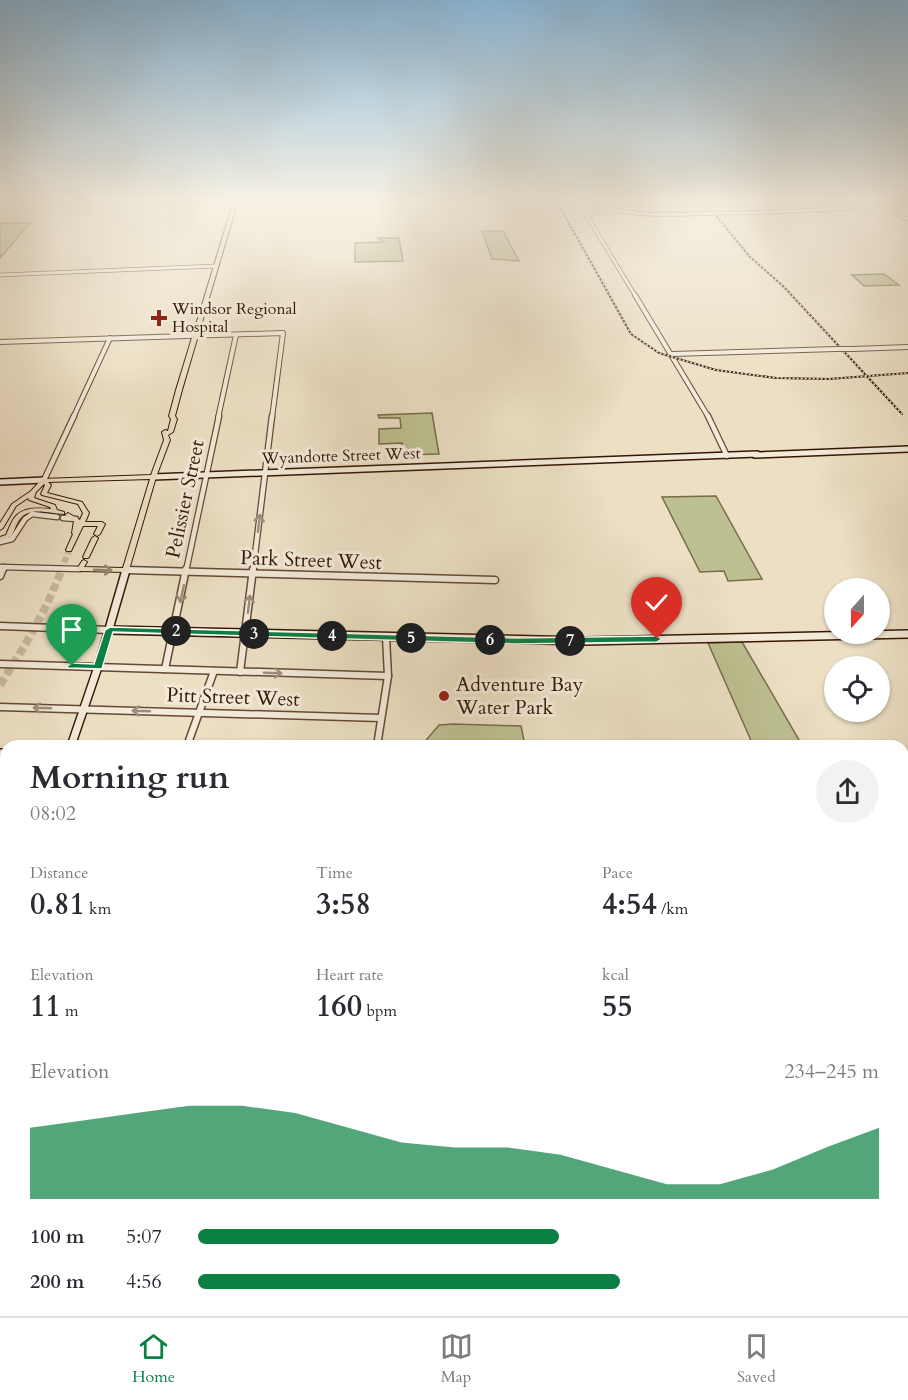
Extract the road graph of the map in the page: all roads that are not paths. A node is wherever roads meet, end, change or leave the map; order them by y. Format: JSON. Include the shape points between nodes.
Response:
{"nodes":[{"id":1,"x":217,"y":261,"type":"edge"},
{"id":2,"x":615,"y":261,"type":"edge"},
{"id":3,"x":215,"y":267,"type":"junction"},
{"id":4,"x":0,"y":276,"type":"edge"},
{"id":5,"x":236,"y":335,"type":"junction"},
{"id":6,"x":195,"y":336,"type":"junction"},
{"id":7,"x":110,"y":338,"type":"junction"},
{"id":8,"x":0,"y":342,"type":"edge"},
{"id":9,"x":908,"y":347,"type":"edge"},
{"id":10,"x":672,"y":354,"type":"junction"},
{"id":11,"x":908,"y":449,"type":"edge"},
{"id":12,"x":726,"y":455,"type":"junction"},
{"id":13,"x":265,"y":472,"type":"junction"},
{"id":14,"x":206,"y":475,"type":"junction"},
{"id":15,"x":153,"y":477,"type":"junction"},
{"id":16,"x":44,"y":480,"type":"junction"},
{"id":17,"x":0,"y":482,"type":"edge"},
{"id":18,"x":33,"y":492,"type":"junction"},
{"id":19,"x":18,"y":502,"type":"junction"},
{"id":20,"x":38,"y":511,"type":"junction"},
{"id":21,"x":61,"y":515,"type":"junction"},
{"id":22,"x":79,"y":522,"type":"junction"},
{"id":23,"x":0,"y":528,"type":"edge"},
{"id":24,"x":0,"y":541,"type":"edge"},
{"id":25,"x":69,"y":550,"type":"tunnel mouth"},
{"id":26,"x":84,"y":563,"type":"junction"},
{"id":27,"x":2,"y":567,"type":"edge"},
{"id":28,"x":126,"y":570,"type":"junction"},
{"id":29,"x":187,"y":572,"type":"junction"},
{"id":30,"x":253,"y":574,"type":"junction"},
{"id":31,"x":0,"y":576,"type":"edge"},
{"id":32,"x":495,"y":580,"type":"dead end"},
{"id":33,"x":0,"y":626,"type":"edge"},
{"id":34,"x":110,"y":630,"type":"junction"},
{"id":35,"x":174,"y":631,"type":"junction"},
{"id":36,"x":246,"y":633,"type":"junction"},
{"id":37,"x":908,"y":634,"type":"edge"},
{"id":38,"x":386,"y":637,"type":"junction"},
{"id":39,"x":0,"y":664,"type":"edge"},
{"id":40,"x":98,"y":667,"type":"junction"},
{"id":41,"x":165,"y":669,"type":"junction"},
{"id":42,"x":214,"y":671,"type":"junction"},
{"id":43,"x":240,"y":672,"type":"junction"},
{"id":44,"x":388,"y":676,"type":"junction"},
{"id":45,"x":0,"y":706,"type":"edge"},
{"id":46,"x":83,"y":709,"type":"junction"},
{"id":47,"x":199,"y":712,"type":"junction"},
{"id":48,"x":381,"y":718,"type":"junction"},
{"id":49,"x":73,"y":740,"type":"edge"},
{"id":50,"x":189,"y":740,"type":"edge"},
{"id":51,"x":378,"y":740,"type":"edge"}],
"edges":[{"from":1,"to":3,"type":"main road"},
{"from":2,"to":10,"type":"street"},
{"from":3,"to":4,"type":"street"},
{"from":3,"to":6,"type":"main road"},
{"from":5,"to":6,"type":"street"},
{"from":5,"to":13,"type":"street","via":[[283,333]]},
{"from":5,"to":14,"type":"street","name":"Pelissier Street"},
{"from":6,"to":7,"type":"street"},
{"from":6,"to":15,"type":"main road","via":[[174,419]]},
{"from":7,"to":8,"type":"street"},
{"from":7,"to":16,"type":"street"},
{"from":9,"to":10,"type":"street","bridge":true},
{"from":10,"to":12,"type":"street"},
{"from":11,"to":12,"type":"main road","name":"Wyandotte Street West"},
{"from":12,"to":13,"type":"main road","name":"Wyandotte Street West"},
{"from":13,"to":14,"type":"main road","name":"Wyandotte Street West"},
{"from":30,"to":13,"type":"street","one_way":true},
{"from":14,"to":15,"type":"main road","name":"Wyandotte Street West"},
{"from":14,"to":29,"type":"street","name":"Pelissier Street"},
{"from":15,"to":16,"type":"main road","name":"Wyandotte Street West"},
{"from":15,"to":28,"type":"main road"},
{"from":16,"to":17,"type":"main road","name":"Wyandotte Street West"},
{"from":16,"to":18,"type":"main road"},
{"from":16,"to":22,"type":"main road","via":[[48,485],[44,494],[80,503],[86,513]]},
{"from":18,"to":19,"type":"main road"},
{"from":18,"to":21,"type":"main road","via":[[31,499],[53,506]]},
{"from":19,"to":20,"type":"main road"},
{"from":19,"to":23,"type":"main road"},
{"from":20,"to":21,"type":"main road"},
{"from":20,"to":24,"type":"main road","via":[[21,515],[9,536]]},
{"from":21,"to":22,"type":"main road"},
{"from":21,"to":24,"type":"street","via":[[30,514],[12,539]]},
{"from":22,"to":25,"type":"main road"},
{"from":22,"to":26,"type":"main road","via":[[102,524]]},
{"from":26,"to":27,"type":"street"},
{"from":26,"to":28,"type":"main road","one_way":true},
{"from":27,"to":31,"type":"street"},
{"from":28,"to":29,"type":"street","name":"Park Street West"},
{"from":28,"to":34,"type":"main road"},
{"from":29,"to":30,"type":"street","name":"Park Street West"},
{"from":29,"to":35,"type":"street","name":"Pelissier Street","one_way":true},
{"from":30,"to":32,"type":"street","name":"Park Street West"},
{"from":36,"to":30,"type":"street","one_way":true},
{"from":33,"to":34,"type":"street"},
{"from":34,"to":35,"type":"main road"},
{"from":34,"to":40,"type":"main road"},
{"from":35,"to":36,"type":"main road"},
{"from":35,"to":41,"type":"street","name":"Pelissier Street"},
{"from":36,"to":38,"type":"main road"},
{"from":36,"to":43,"type":"street"},
{"from":37,"to":38,"type":"main road","via":[[582,641]]},
{"from":38,"to":44,"type":"street"},
{"from":39,"to":40,"type":"street"},
{"from":40,"to":41,"type":"street"},
{"from":40,"to":46,"type":"main road"},
{"from":41,"to":42,"type":"street"},
{"from":42,"to":43,"type":"street"},
{"from":42,"to":47,"type":"street"},
{"from":43,"to":44,"type":"street","one_way":true},
{"from":44,"to":48,"type":"street"},
{"from":46,"to":45,"type":"street","name":"Pitt Street West","one_way":true},
{"from":47,"to":46,"type":"street","name":"Pitt Street West","one_way":true},
{"from":46,"to":49,"type":"main road"},
{"from":47,"to":48,"type":"street","name":"Pitt Street West"},
{"from":47,"to":50,"type":"street"},
{"from":48,"to":51,"type":"street"}]}
